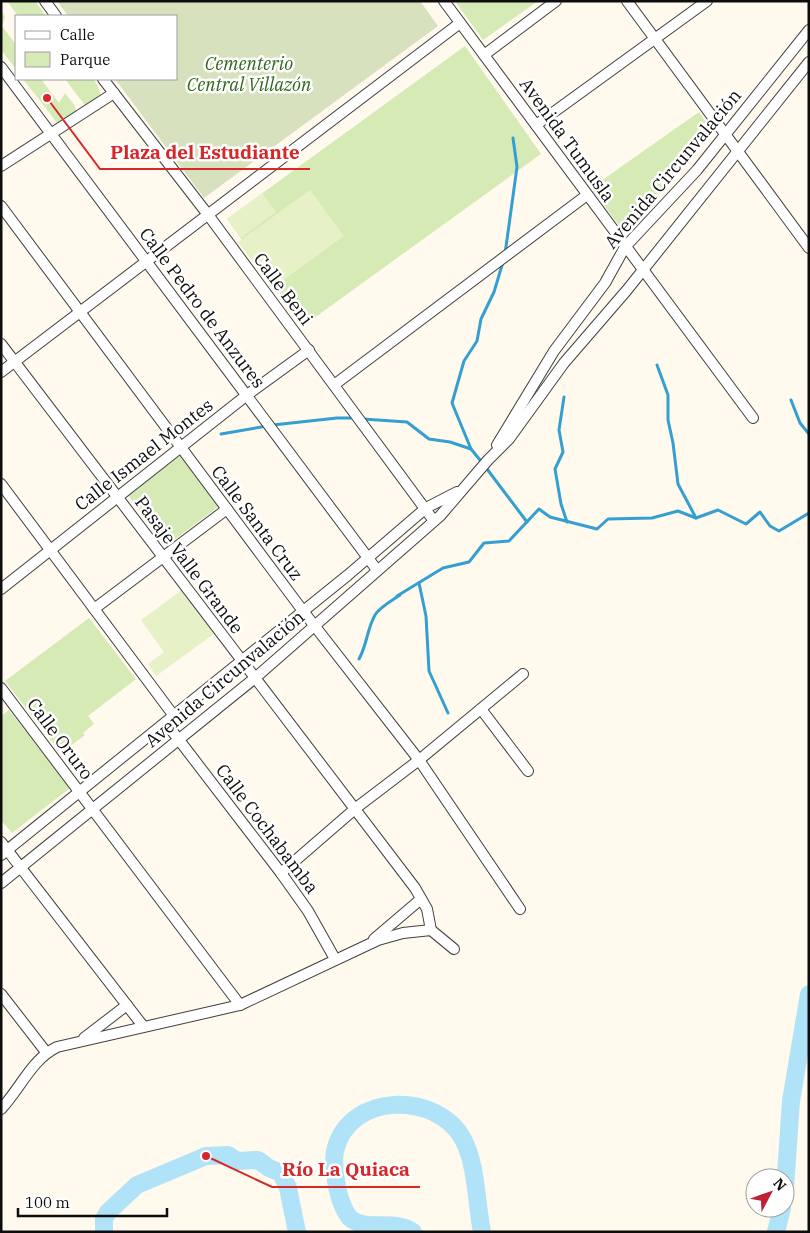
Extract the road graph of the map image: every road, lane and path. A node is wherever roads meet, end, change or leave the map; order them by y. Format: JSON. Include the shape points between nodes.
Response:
{"nodes":[{"id":1,"x":45,"y":1,"type":"edge"},
{"id":2,"x":444,"y":1,"type":"edge"},
{"id":3,"x":556,"y":1,"type":"edge"},
{"id":4,"x":627,"y":1,"type":"edge"},
{"id":5,"x":707,"y":1,"type":"edge"},
{"id":6,"x":55,"y":15,"type":"edge"},
{"id":7,"x":460,"y":23,"type":"junction"},
{"id":8,"x":809,"y":30,"type":"edge"},
{"id":9,"x":655,"y":39,"type":"junction"},
{"id":10,"x":484,"y":55,"type":"junction"},
{"id":11,"x":809,"y":62,"type":"edge"},
{"id":12,"x":1,"y":67,"type":"edge"},
{"id":13,"x":104,"y":80,"type":"edge"},
{"id":14,"x":114,"y":93,"type":"junction"},
{"id":15,"x":536,"y":125,"type":"junction"},
{"id":16,"x":51,"y":133,"type":"junction"},
{"id":17,"x":724,"y":133,"type":"junction"},
{"id":18,"x":737,"y":150,"type":"junction"},
{"id":19,"x":1,"y":166,"type":"edge"},
{"id":20,"x":587,"y":195,"type":"junction"},
{"id":21,"x":1,"y":206,"type":"edge"},
{"id":22,"x":209,"y":216,"type":"junction"},
{"id":23,"x":625,"y":247,"type":"junction"},
{"id":24,"x":809,"y":248,"type":"edge"},
{"id":25,"x":148,"y":262,"type":"junction"},
{"id":26,"x":642,"y":269,"type":"junction"},
{"id":27,"x":80,"y":312,"type":"junction"},
{"id":28,"x":1,"y":344,"type":"edge"},
{"id":29,"x":309,"y":350,"type":"junction"},
{"id":30,"x":14,"y":362,"type":"junction"},
{"id":31,"x":1,"y":372,"type":"edge"},
{"id":32,"x":334,"y":385,"type":"junction"},
{"id":33,"x":247,"y":395,"type":"junction"},
{"id":34,"x":752,"y":418,"type":"dead end"},
{"id":35,"x":181,"y":448,"type":"junction"},
{"id":36,"x":488,"y":460,"type":"junction"},
{"id":37,"x":1,"y":484,"type":"edge"},
{"id":38,"x":460,"y":490,"type":"junction"},
{"id":39,"x":117,"y":497,"type":"junction"},
{"id":40,"x":426,"y":508,"type":"junction"},
{"id":41,"x":227,"y":509,"type":"junction"},
{"id":42,"x":434,"y":521,"type":"junction"},
{"id":43,"x":50,"y":550,"type":"junction"},
{"id":44,"x":367,"y":556,"type":"junction"},
{"id":45,"x":163,"y":557,"type":"junction"},
{"id":46,"x":378,"y":570,"type":"junction"},
{"id":47,"x":1,"y":588,"type":"edge"},
{"id":48,"x":94,"y":609,"type":"junction"},
{"id":49,"x":303,"y":611,"type":"junction"},
{"id":50,"x":314,"y":626,"type":"junction"},
{"id":51,"x":242,"y":661,"type":"junction"},
{"id":52,"x":523,"y":674,"type":"dead end"},
{"id":53,"x":255,"y":678,"type":"junction"},
{"id":54,"x":1,"y":688,"type":"edge"},
{"id":55,"x":481,"y":709,"type":"junction"},
{"id":56,"x":170,"y":720,"type":"junction"},
{"id":57,"x":179,"y":740,"type":"junction"},
{"id":58,"x":418,"y":760,"type":"junction"},
{"id":59,"x":528,"y":772,"type":"dead end"},
{"id":60,"x":80,"y":792,"type":"junction"},
{"id":61,"x":356,"y":808,"type":"junction"},
{"id":62,"x":92,"y":810,"type":"junction"},
{"id":63,"x":3,"y":849,"type":"edge"},
{"id":64,"x":21,"y":867,"type":"junction"},
{"id":65,"x":281,"y":873,"type":"junction"},
{"id":66,"x":1,"y":883,"type":"edge"},
{"id":67,"x":421,"y":899,"type":"junction"},
{"id":68,"x":520,"y":909,"type":"dead end"},
{"id":69,"x":431,"y":930,"type":"junction"},
{"id":70,"x":370,"y":944,"type":"junction"},
{"id":71,"x":454,"y":949,"type":"dead end"},
{"id":72,"x":335,"y":960,"type":"junction"},
{"id":73,"x":1,"y":994,"type":"edge"},
{"id":74,"x":127,"y":1005,"type":"junction"},
{"id":75,"x":240,"y":1005,"type":"junction"},
{"id":76,"x":144,"y":1026,"type":"junction"},
{"id":77,"x":77,"y":1043,"type":"junction"},
{"id":78,"x":46,"y":1052,"type":"junction"},
{"id":79,"x":1,"y":1108,"type":"edge"}],
"edges":[{"from":1,"to":6,"type":"street"},
{"from":2,"to":7,"type":"street","name":"Avenida Tumusla"},
{"from":3,"to":10,"type":"street"},
{"from":4,"to":9,"type":"street"},
{"from":5,"to":9,"type":"street"},
{"from":7,"to":10,"type":"street","name":"Avenida Tumusla"},
{"from":7,"to":22,"type":"street"},
{"from":8,"to":17,"type":"street","name":"Avenida Circunvalación"},
{"from":9,"to":15,"type":"street"},
{"from":9,"to":17,"type":"street"},
{"from":10,"to":15,"type":"street","name":"Avenida Tumusla"},
{"from":11,"to":18,"type":"street","name":"Avenida Circunvalación"},
{"from":12,"to":16,"type":"street","name":"Calle Pedro de Anzures"},
{"from":13,"to":14,"type":"street","name":"Calle Beni"},
{"from":14,"to":16,"type":"street"},
{"from":14,"to":22,"type":"street","name":"Calle Beni"},
{"from":15,"to":20,"type":"street","name":"Avenida Tumusla"},
{"from":16,"to":19,"type":"street"},
{"from":16,"to":25,"type":"street","name":"Calle Pedro de Anzures"},
{"from":17,"to":18,"type":"street"},
{"from":17,"to":23,"type":"street","name":"Avenida Circunvalación","via":[[697,170]]},
{"from":18,"to":24,"type":"street"},
{"from":18,"to":26,"type":"street","name":"Avenida Circunvalación"},
{"from":20,"to":23,"type":"street","name":"Avenida Tumusla"},
{"from":20,"to":32,"type":"street"},
{"from":21,"to":27,"type":"street","name":"Calle Santa Cruz"},
{"from":22,"to":25,"type":"street"},
{"from":22,"to":29,"type":"street","name":"Calle Beni"},
{"from":23,"to":26,"type":"street","name":"Avenida Tumusla"},
{"from":23,"to":36,"type":"street","name":"Avenida Circunvalación","via":[[605,283],[554,351]]},
{"from":25,"to":27,"type":"street"},
{"from":25,"to":33,"type":"street","name":"Calle Pedro de Anzures"},
{"from":26,"to":34,"type":"street","name":"Avenida Tumusla"},
{"from":26,"to":36,"type":"street","name":"Avenida Circunvalación","via":[[564,363],[509,439]]},
{"from":27,"to":30,"type":"street"},
{"from":27,"to":35,"type":"street","name":"Calle Santa Cruz"},
{"from":28,"to":30,"type":"street","name":"Pasaje Valle Grande"},
{"from":29,"to":32,"type":"street","name":"Calle Beni"},
{"from":29,"to":33,"type":"street","name":"Calle Ismael Montes"},
{"from":30,"to":31,"type":"street"},
{"from":30,"to":39,"type":"street","name":"Pasaje Valle Grande"},
{"from":32,"to":40,"type":"street","name":"Calle Beni"},
{"from":33,"to":35,"type":"street","name":"Calle Ismael Montes"},
{"from":33,"to":44,"type":"street","name":"Calle Pedro de Anzures"},
{"from":35,"to":39,"type":"street","name":"Calle Ismael Montes"},
{"from":35,"to":41,"type":"street","name":"Calle Santa Cruz"},
{"from":36,"to":38,"type":"street","name":"Avenida Circunvalación"},
{"from":37,"to":43,"type":"street","name":"Calle Cochabamba"},
{"from":38,"to":40,"type":"street","name":"Avenida Circunvalación"},
{"from":38,"to":42,"type":"street","name":"Avenida Circunvalación"},
{"from":39,"to":43,"type":"street","name":"Calle Ismael Montes"},
{"from":39,"to":45,"type":"street","name":"Pasaje Valle Grande"},
{"from":40,"to":42,"type":"street","name":"Calle Beni"},
{"from":40,"to":44,"type":"street","name":"Avenida Circunvalación"},
{"from":41,"to":45,"type":"street"},
{"from":41,"to":49,"type":"street","name":"Calle Santa Cruz"},
{"from":42,"to":46,"type":"street","name":"Avenida Circunvalación"},
{"from":43,"to":47,"type":"street","name":"Calle Ismael Montes"},
{"from":43,"to":48,"type":"street","name":"Calle Cochabamba"},
{"from":44,"to":46,"type":"street","name":"Calle Pedro de Anzures"},
{"from":44,"to":49,"type":"street","name":"Avenida Circunvalación"},
{"from":45,"to":48,"type":"street"},
{"from":45,"to":51,"type":"street","name":"Pasaje Valle Grande"},
{"from":46,"to":50,"type":"street","name":"Avenida Circunvalación"},
{"from":48,"to":56,"type":"street","name":"Calle Cochabamba"},
{"from":49,"to":50,"type":"street","name":"Calle Santa Cruz"},
{"from":49,"to":51,"type":"street","name":"Avenida Circunvalación"},
{"from":50,"to":53,"type":"street","name":"Avenida Circunvalación"},
{"from":50,"to":58,"type":"street","name":"Calle Santa Cruz"},
{"from":51,"to":53,"type":"street","name":"Pasaje Valle Grande"},
{"from":51,"to":56,"type":"street","name":"Avenida Circunvalación"},
{"from":52,"to":55,"type":"street"},
{"from":53,"to":57,"type":"street","name":"Avenida Circunvalación"},
{"from":53,"to":61,"type":"street","name":"Pasaje Valle Grande"},
{"from":54,"to":60,"type":"street","name":"Calle Oruro"},
{"from":55,"to":58,"type":"street"},
{"from":55,"to":59,"type":"street"},
{"from":56,"to":57,"type":"street","name":"Calle Cochabamba"},
{"from":56,"to":60,"type":"street","name":"Avenida Circunvalación"},
{"from":57,"to":62,"type":"street","name":"Avenida Circunvalación"},
{"from":57,"to":65,"type":"street","name":"Calle Cochabamba"},
{"from":58,"to":61,"type":"street"},
{"from":58,"to":68,"type":"street","name":"Calle Santa Cruz"},
{"from":60,"to":62,"type":"street","name":"Calle Oruro"},
{"from":60,"to":63,"type":"street","name":"Avenida Circunvalación"},
{"from":61,"to":65,"type":"street"},
{"from":61,"to":67,"type":"street","name":"Pasaje Valle Grande"},
{"from":62,"to":64,"type":"street","name":"Avenida Circunvalación"},
{"from":62,"to":75,"type":"street","name":"Calle Oruro"},
{"from":63,"to":64,"type":"street"},
{"from":64,"to":66,"type":"street","name":"Avenida Circunvalación"},
{"from":64,"to":74,"type":"street"},
{"from":65,"to":72,"type":"street","name":"Calle Cochabamba","via":[[308,911]]},
{"from":67,"to":69,"type":"street","name":"Pasaje Valle Grande","via":[[427,909]]},
{"from":67,"to":70,"type":"street"},
{"from":69,"to":70,"type":"street","via":[[403,933]]},
{"from":69,"to":71,"type":"street"},
{"from":70,"to":72,"type":"street"},
{"from":72,"to":75,"type":"street"},
{"from":73,"to":78,"type":"street"},
{"from":74,"to":76,"type":"street"},
{"from":74,"to":77,"type":"street"},
{"from":75,"to":76,"type":"street"},
{"from":76,"to":77,"type":"street"},
{"from":77,"to":78,"type":"street"},
{"from":78,"to":79,"type":"street"}]}
